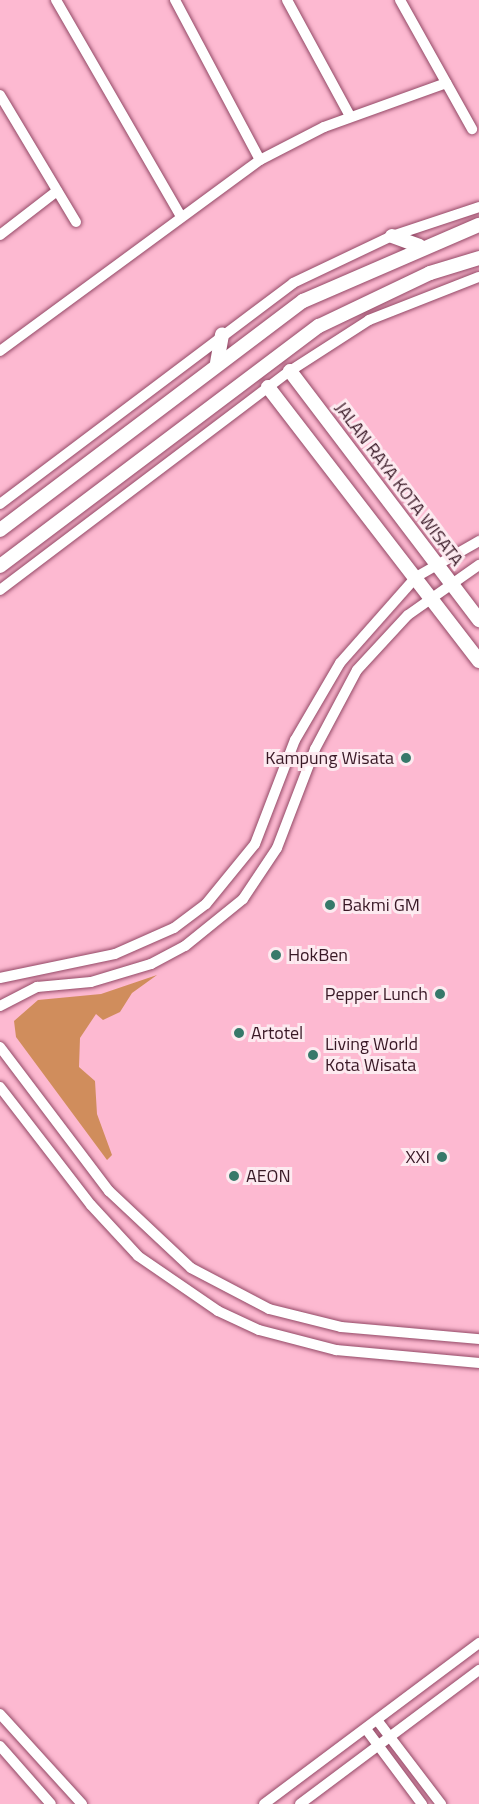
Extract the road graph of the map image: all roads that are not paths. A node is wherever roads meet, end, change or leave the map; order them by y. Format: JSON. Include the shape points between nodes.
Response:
{"nodes":[{"id":1,"x":56,"y":0,"type":"edge"},
{"id":2,"x":175,"y":0,"type":"edge"},
{"id":3,"x":286,"y":0,"type":"edge"},
{"id":4,"x":400,"y":0,"type":"edge"},
{"id":5,"x":446,"y":83,"type":"junction"},
{"id":6,"x":0,"y":95,"type":"edge"},
{"id":7,"x":350,"y":116,"type":"junction"},
{"id":8,"x":472,"y":129,"type":"dead end"},
{"id":9,"x":260,"y":160,"type":"junction"},
{"id":10,"x":57,"y":191,"type":"junction"},
{"id":11,"x":479,"y":207,"type":"edge"},
{"id":12,"x":180,"y":215,"type":"junction"},
{"id":13,"x":76,"y":222,"type":"dead end"},
{"id":14,"x":479,"y":225,"type":"edge"},
{"id":15,"x":0,"y":235,"type":"edge"},
{"id":16,"x":392,"y":236,"type":"junction"},
{"id":17,"x":419,"y":246,"type":"junction"},
{"id":18,"x":479,"y":258,"type":"edge"},
{"id":19,"x":479,"y":278,"type":"edge"},
{"id":20,"x":222,"y":334,"type":"junction"},
{"id":21,"x":0,"y":351,"type":"edge"},
{"id":22,"x":217,"y":363,"type":"junction"},
{"id":23,"x":290,"y":371,"type":"junction"},
{"id":24,"x":268,"y":387,"type":"junction"},
{"id":25,"x":0,"y":504,"type":"edge"},
{"id":26,"x":0,"y":530,"type":"edge"},
{"id":27,"x":479,"y":541,"type":"edge"},
{"id":28,"x":435,"y":562,"type":"junction"},
{"id":29,"x":479,"y":565,"type":"edge"},
{"id":30,"x":0,"y":566,"type":"edge"},
{"id":31,"x":416,"y":578,"type":"junction"},
{"id":32,"x":451,"y":582,"type":"junction"},
{"id":33,"x":0,"y":590,"type":"edge"},
{"id":34,"x":431,"y":597,"type":"junction"},
{"id":35,"x":479,"y":620,"type":"edge"},
{"id":36,"x":479,"y":661,"type":"edge"},
{"id":37,"x":0,"y":978,"type":"edge"},
{"id":38,"x":0,"y":1006,"type":"edge"},
{"id":39,"x":0,"y":1047,"type":"edge"},
{"id":40,"x":0,"y":1087,"type":"edge"},
{"id":41,"x":479,"y":1339,"type":"edge"},
{"id":42,"x":479,"y":1363,"type":"edge"},
{"id":43,"x":479,"y":1643,"type":"edge"},
{"id":44,"x":479,"y":1670,"type":"edge"},
{"id":45,"x":0,"y":1714,"type":"edge"},
{"id":46,"x":377,"y":1720,"type":"junction"},
{"id":47,"x":366,"y":1729,"type":"junction"},
{"id":48,"x":390,"y":1737,"type":"junction"},
{"id":49,"x":379,"y":1745,"type":"junction"},
{"id":50,"x":0,"y":1746,"type":"edge"},
{"id":51,"x":51,"y":1804,"type":"edge"},
{"id":52,"x":81,"y":1804,"type":"edge"},
{"id":53,"x":264,"y":1804,"type":"edge"},
{"id":54,"x":300,"y":1804,"type":"edge"},
{"id":55,"x":422,"y":1804,"type":"edge"},
{"id":56,"x":441,"y":1804,"type":"edge"}],
"edges":[{"from":1,"to":12,"type":"street"},
{"from":2,"to":9,"type":"street"},
{"from":3,"to":7,"type":"street"},
{"from":4,"to":5,"type":"street"},
{"from":5,"to":7,"type":"street"},
{"from":5,"to":8,"type":"street"},
{"from":6,"to":10,"type":"street"},
{"from":7,"to":9,"type":"street"},
{"from":9,"to":12,"type":"street"},
{"from":10,"to":13,"type":"street"},
{"from":10,"to":15,"type":"street"},
{"from":11,"to":16,"type":"street"},
{"from":12,"to":21,"type":"street"},
{"from":14,"to":17,"type":"street"},
{"from":16,"to":17,"type":"street"},
{"from":16,"to":20,"type":"street","via":[[293,283]]},
{"from":17,"to":22,"type":"street","via":[[303,301]]},
{"from":18,"to":30,"type":"street","via":[[430,273],[319,326]]},
{"from":19,"to":23,"type":"street","via":[[369,321]]},
{"from":20,"to":22,"type":"street"},
{"from":20,"to":25,"type":"street"},
{"from":22,"to":26,"type":"street"},
{"from":23,"to":24,"type":"street"},
{"from":23,"to":28,"type":"street","name":"JALAN RAYA KOTA WISATA"},
{"from":24,"to":31,"type":"street"},
{"from":24,"to":33,"type":"street"},
{"from":27,"to":28,"type":"street"},
{"from":28,"to":31,"type":"street"},
{"from":28,"to":32,"type":"street","name":"JALAN RAYA KOTA WISATA"},
{"from":29,"to":32,"type":"street"},
{"from":31,"to":34,"type":"street"},
{"from":31,"to":37,"type":"street","via":[[373,622],[316,700],[255,843],[206,904],[174,928],[115,954]]},
{"from":32,"to":34,"type":"street"},
{"from":32,"to":35,"type":"street","name":"JALAN RAYA KOTA WISATA"},
{"from":34,"to":36,"type":"street"},
{"from":34,"to":38,"type":"street","via":[[357,670],[315,749],[278,848],[243,899],[186,946],[152,964],[90,982],[37,987]]},
{"from":39,"to":41,"type":"street","via":[[109,1191],[191,1268],[269,1308],[341,1327]]},
{"from":40,"to":42,"type":"street","via":[[91,1205],[138,1256],[218,1311],[259,1330],[336,1350]]},
{"from":43,"to":46,"type":"street"},
{"from":44,"to":48,"type":"street"},
{"from":45,"to":52,"type":"street"},
{"from":46,"to":47,"type":"street"},
{"from":46,"to":48,"type":"street"},
{"from":47,"to":49,"type":"street"},
{"from":47,"to":53,"type":"street"},
{"from":48,"to":49,"type":"street"},
{"from":48,"to":56,"type":"street"},
{"from":49,"to":54,"type":"street"},
{"from":49,"to":55,"type":"street"},
{"from":50,"to":51,"type":"street"}]}
